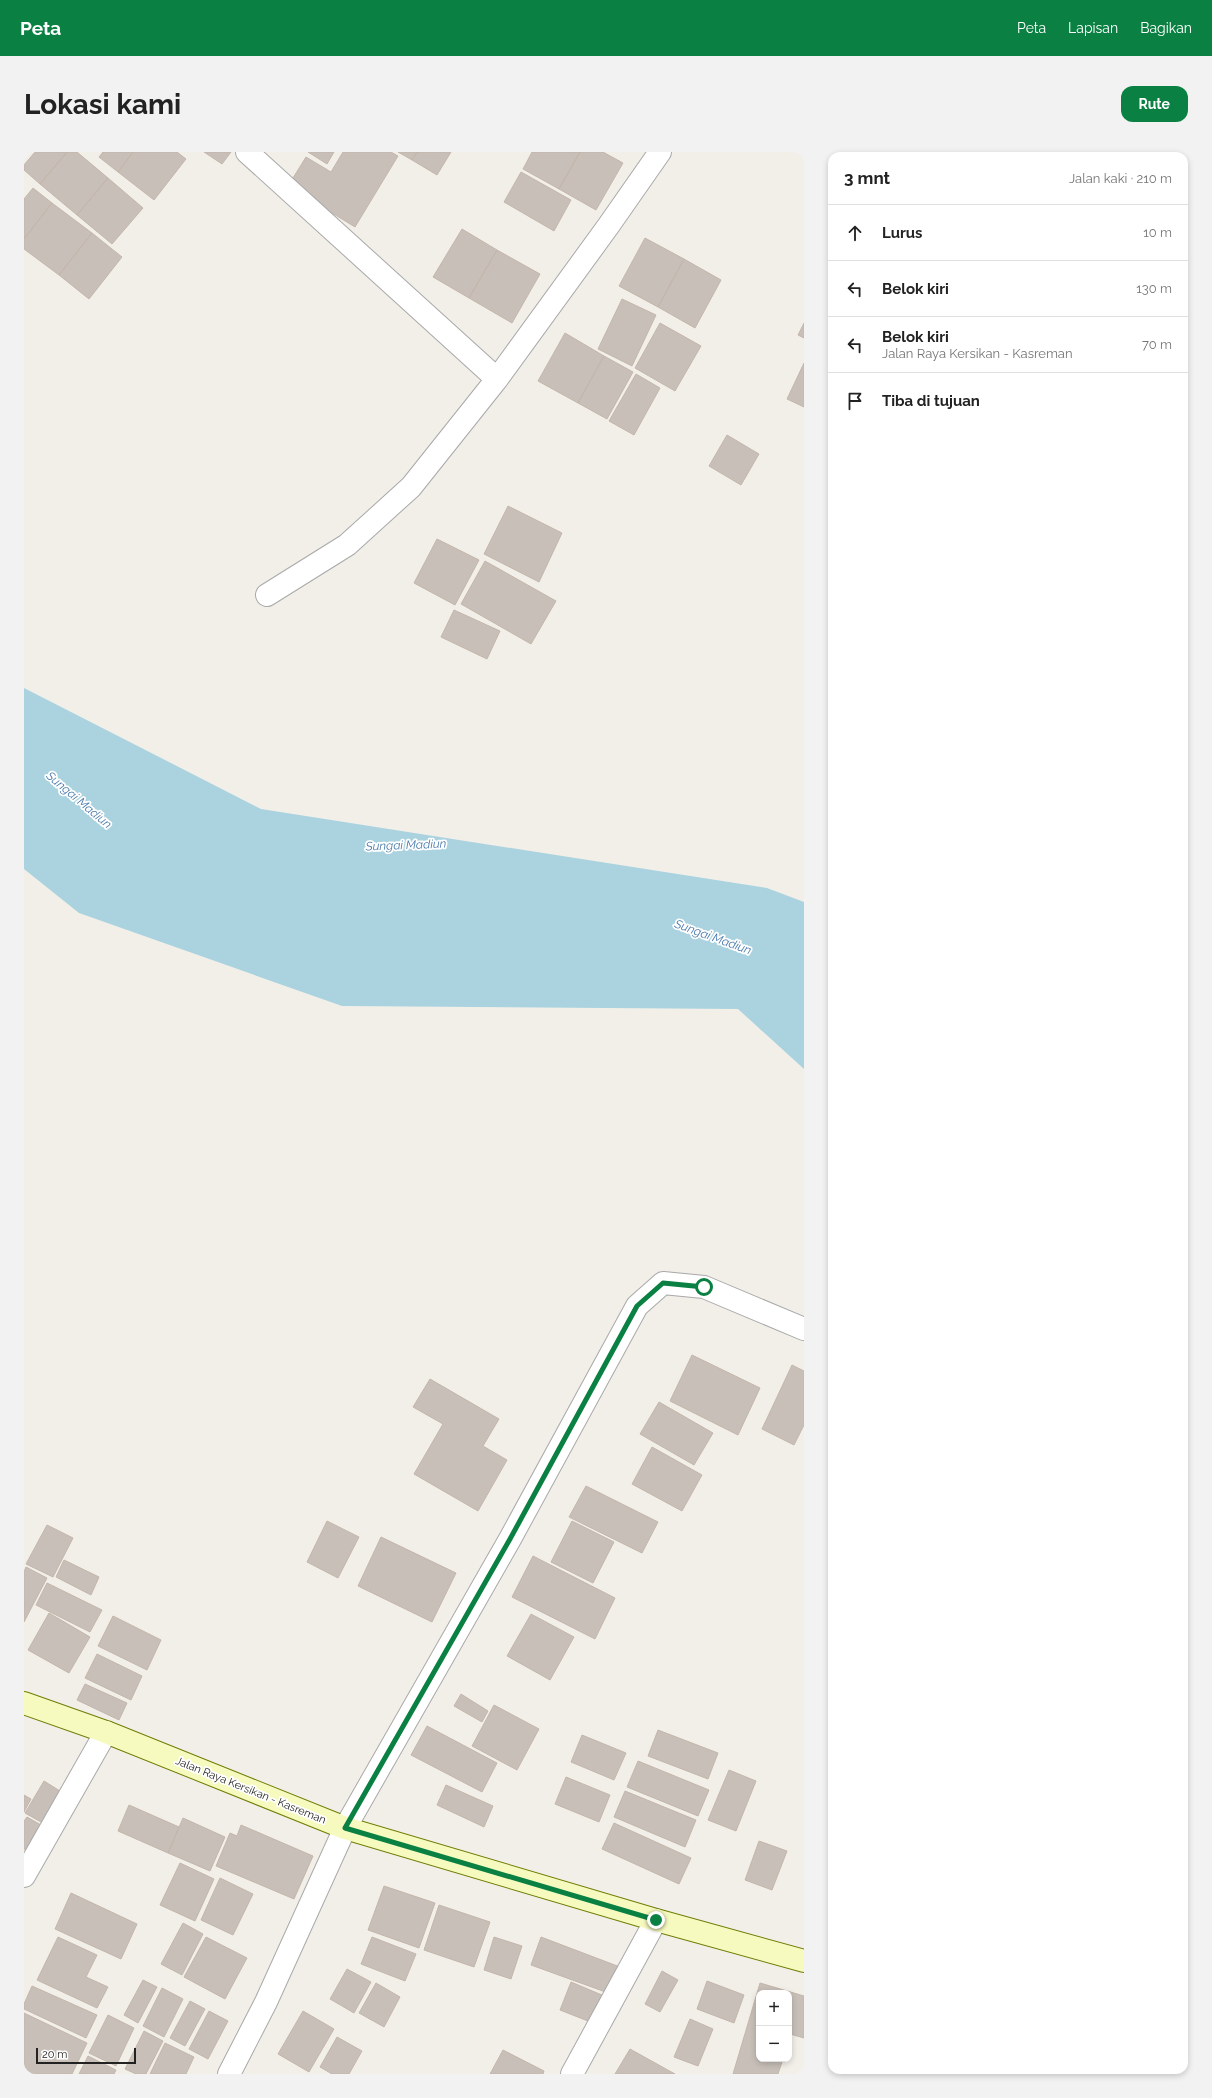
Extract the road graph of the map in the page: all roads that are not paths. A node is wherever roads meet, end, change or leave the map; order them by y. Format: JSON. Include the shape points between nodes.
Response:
{"nodes":[{"id":1,"x":248,"y":152,"type":"edge"},
{"id":2,"x":660,"y":152,"type":"edge"},
{"id":3,"x":496,"y":379,"type":"junction"},
{"id":4,"x":267,"y":595,"type":"dead end"},
{"id":5,"x":804,"y":1329,"type":"edge"},
{"id":6,"x":24,"y":1703,"type":"edge"},
{"id":7,"x":106,"y":1732,"type":"junction"},
{"id":8,"x":345,"y":1828,"type":"junction"},
{"id":9,"x":24,"y":1876,"type":"edge"},
{"id":10,"x":656,"y":1920,"type":"junction"},
{"id":11,"x":804,"y":1961,"type":"edge"},
{"id":12,"x":229,"y":2074,"type":"edge"},
{"id":13,"x":572,"y":2074,"type":"edge"}],
"edges":[{"from":1,"to":3,"type":"street"},
{"from":2,"to":3,"type":"street"},
{"from":3,"to":4,"type":"street","via":[[411,487],[347,545]]},
{"from":5,"to":8,"type":"street","via":[[704,1287],[663,1283],[637,1306],[510,1539]]},
{"from":6,"to":7,"type":"street","name":"Jalan Raya Kersikan - Kasreman"},
{"from":7,"to":8,"type":"street","name":"Jalan Raya Kersikan - Kasreman"},
{"from":7,"to":9,"type":"street"},
{"from":8,"to":10,"type":"street","name":"Jalan Raya Kersikan - Kasreman"},
{"from":8,"to":12,"type":"street","via":[[266,2002]]},
{"from":10,"to":11,"type":"street","name":"Jalan Raya Kersikan - Kasreman"},
{"from":10,"to":13,"type":"street"}]}
